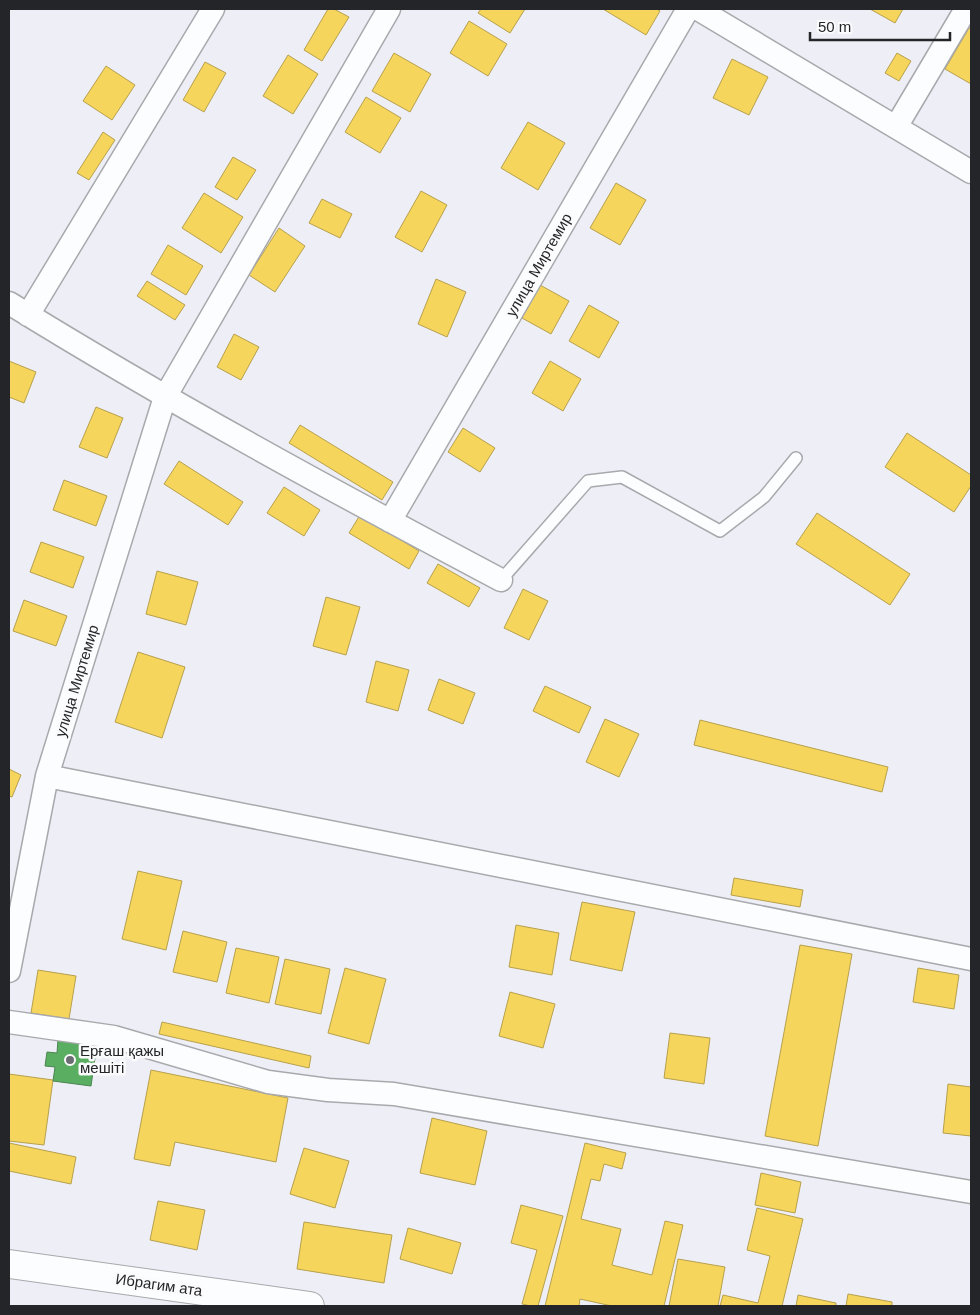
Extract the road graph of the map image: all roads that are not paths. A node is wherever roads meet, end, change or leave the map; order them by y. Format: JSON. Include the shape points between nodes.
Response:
{"nodes":[{"id":1,"x":212,"y":9,"type":"edge"},
{"id":2,"x":389,"y":9,"type":"edge"},
{"id":3,"x":688,"y":9,"type":"edge"},
{"id":4,"x":698,"y":9,"type":"edge"},
{"id":5,"x":966,"y":9,"type":"edge"},
{"id":6,"x":896,"y":127,"type":"junction"},
{"id":7,"x":971,"y":172,"type":"edge"},
{"id":8,"x":9,"y":303,"type":"edge"},
{"id":9,"x":28,"y":315,"type":"junction"},
{"id":10,"x":165,"y":397,"type":"junction"},
{"id":11,"x":796,"y":458,"type":"dead end"},
{"id":12,"x":390,"y":521,"type":"junction"},
{"id":13,"x":501,"y":580,"type":"joint"},
{"id":14,"x":47,"y":776,"type":"junction"},
{"id":15,"x":971,"y":959,"type":"edge"},
{"id":16,"x":9,"y":971,"type":"edge"},
{"id":17,"x":9,"y":1022,"type":"edge"},
{"id":18,"x":971,"y":1192,"type":"edge"},
{"id":19,"x":9,"y":1264,"type":"edge"},
{"id":20,"x":310,"y":1306,"type":"edge"}],
"edges":[{"from":1,"to":9,"type":"street"},
{"from":2,"to":10,"type":"street","name":"улица Миртемир"},
{"from":3,"to":12,"type":"street","name":"улица Миртемир"},
{"from":4,"to":6,"type":"street"},
{"from":5,"to":6,"type":"street"},
{"from":6,"to":7,"type":"street"},
{"from":8,"to":9,"type":"street"},
{"from":9,"to":10,"type":"street"},
{"from":10,"to":12,"type":"street"},
{"from":10,"to":14,"type":"street","name":"улица Миртемир"},
{"from":11,"to":13,"type":"lane","via":[[764,497],[720,531],[622,477],[588,480]]},
{"from":12,"to":13,"type":"street"},
{"from":14,"to":15,"type":"street"},
{"from":14,"to":16,"type":"street","name":"улица Миртемир"},
{"from":17,"to":18,"type":"street","via":[[114,1037],[268,1082],[404,1095]]},
{"from":19,"to":20,"type":"street","name":"Ибрагим ата"}]}
